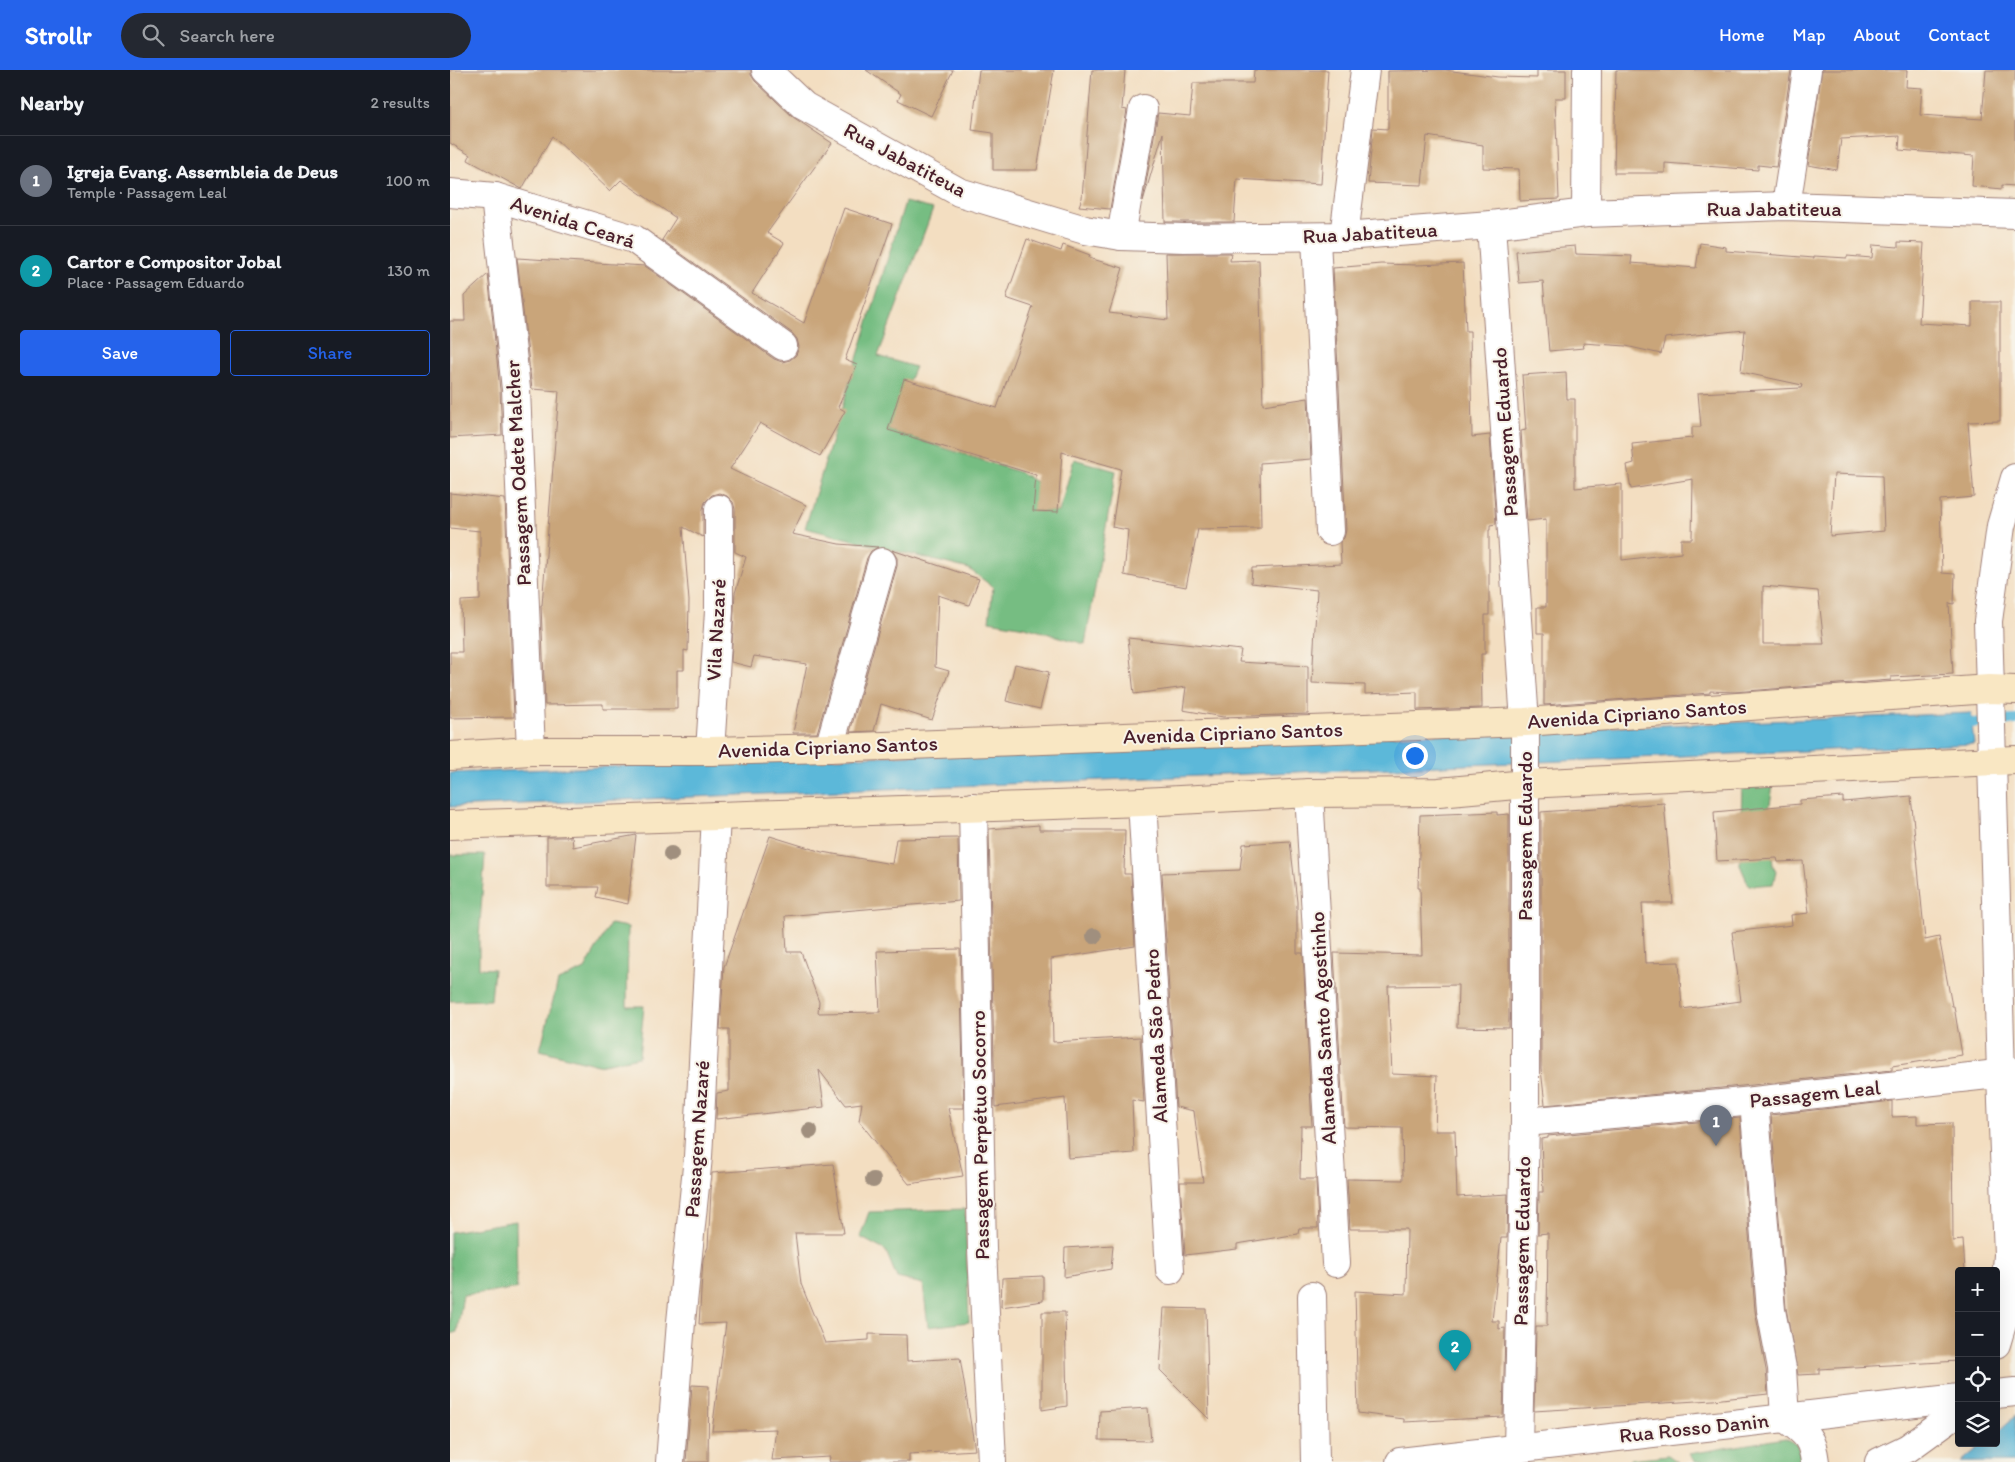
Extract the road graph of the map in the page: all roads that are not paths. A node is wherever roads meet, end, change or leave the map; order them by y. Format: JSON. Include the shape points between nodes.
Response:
{"nodes":[{"id":1,"x":766,"y":70,"type":"edge"},
{"id":2,"x":1365,"y":70,"type":"edge"},
{"id":3,"x":1587,"y":70,"type":"edge"},
{"id":4,"x":1807,"y":70,"type":"edge"},
{"id":5,"x":1143,"y":109,"type":"dead end"},
{"id":6,"x":450,"y":193,"type":"edge"},
{"id":7,"x":495,"y":196,"type":"junction"},
{"id":8,"x":1786,"y":206,"type":"junction"},
{"id":9,"x":1586,"y":213,"type":"junction"},
{"id":10,"x":2015,"y":214,"type":"edge"},
{"id":11,"x":1491,"y":225,"type":"junction"},
{"id":12,"x":1121,"y":236,"type":"junction"},
{"id":13,"x":1344,"y":236,"type":"junction"},
{"id":14,"x":1316,"y":238,"type":"junction"},
{"id":15,"x":783,"y":346,"type":"dead end"},
{"id":16,"x":2015,"y":478,"type":"edge"},
{"id":17,"x":718,"y":509,"type":"dead end"},
{"id":18,"x":1330,"y":531,"type":"dead end"},
{"id":19,"x":882,"y":562,"type":"dead end"},
{"id":20,"x":2001,"y":692,"type":"edge"},
{"id":21,"x":1525,"y":722,"type":"junction"},
{"id":22,"x":829,"y":748,"type":"junction"},
{"id":23,"x":531,"y":751,"type":"junction"},
{"id":24,"x":710,"y":751,"type":"junction"},
{"id":25,"x":450,"y":756,"type":"edge"},
{"id":26,"x":2004,"y":758,"type":"edge"},
{"id":27,"x":1526,"y":784,"type":"junction"},
{"id":28,"x":1310,"y":793,"type":"junction"},
{"id":29,"x":1142,"y":802,"type":"junction"},
{"id":30,"x":973,"y":807,"type":"junction"},
{"id":31,"x":716,"y":816,"type":"junction"},
{"id":32,"x":450,"y":825,"type":"edge"},
{"id":33,"x":2008,"y":1073,"type":"edge"},
{"id":34,"x":1754,"y":1101,"type":"junction"},
{"id":35,"x":1524,"y":1122,"type":"junction"},
{"id":36,"x":1336,"y":1263,"type":"dead end"},
{"id":37,"x":1170,"y":1270,"type":"dead end"},
{"id":38,"x":1312,"y":1296,"type":"dead end"},
{"id":39,"x":2000,"y":1331,"type":"edge"},
{"id":40,"x":2015,"y":1392,"type":"edge"},
{"id":41,"x":2000,"y":1394,"type":"edge"},
{"id":42,"x":1955,"y":1398,"type":"edge"},
{"id":43,"x":1955,"y":1414,"type":"edge"},
{"id":44,"x":1785,"y":1418,"type":"junction"},
{"id":45,"x":1518,"y":1448,"type":"junction"},
{"id":46,"x":670,"y":1462,"type":"edge"},
{"id":47,"x":992,"y":1462,"type":"edge"},
{"id":48,"x":1315,"y":1462,"type":"edge"},
{"id":49,"x":1400,"y":1462,"type":"edge"},
{"id":50,"x":1815,"y":1462,"type":"edge"},
{"id":51,"x":1879,"y":1462,"type":"edge"}],
"edges":[{"from":1,"to":12,"type":"street","name":"Rua Jabatiteua","via":[[804,106],[959,192],[1085,230]]},
{"from":2,"to":13,"type":"street"},
{"from":3,"to":9,"type":"street"},
{"from":4,"to":8,"type":"street"},
{"from":5,"to":12,"type":"street"},
{"from":6,"to":7,"type":"street","name":"Avenida Ceará"},
{"from":7,"to":15,"type":"street","name":"Avenida Ceará","via":[[634,239]]},
{"from":7,"to":23,"type":"street","name":"Passagem Odete Malcher","via":[[516,389]]},
{"from":8,"to":9,"type":"street","name":"Rua Jabatiteua"},
{"from":8,"to":10,"type":"street","name":"Rua Jabatiteua"},
{"from":9,"to":11,"type":"street","name":"Rua Jabatiteua"},
{"from":11,"to":13,"type":"street","name":"Rua Jabatiteua"},
{"from":11,"to":21,"type":"street","name":"Passagem Eduardo"},
{"from":12,"to":14,"type":"street","name":"Rua Jabatiteua"},
{"from":13,"to":14,"type":"street","name":"Rua Jabatiteua"},
{"from":14,"to":18,"type":"street"},
{"from":16,"to":20,"type":"street","via":[[2001,526],[1988,621]]},
{"from":17,"to":24,"type":"street","name":"Vila Nazaré","via":[[718,610]]},
{"from":19,"to":22,"type":"street"},
{"from":20,"to":21,"type":"street","name":"Avenida Cipriano Santos"},
{"from":20,"to":26,"type":"street"},
{"from":21,"to":22,"type":"street","name":"Avenida Cipriano Santos"},
{"from":21,"to":27,"type":"street","name":"Passagem Eduardo"},
{"from":22,"to":24,"type":"street","name":"Avenida Cipriano Santos"},
{"from":23,"to":24,"type":"street","name":"Avenida Cipriano Santos"},
{"from":23,"to":25,"type":"street","name":"Avenida Cipriano Santos"},
{"from":26,"to":27,"type":"street"},
{"from":26,"to":33,"type":"street"},
{"from":27,"to":28,"type":"street","via":[[1439,792]]},
{"from":27,"to":35,"type":"street","name":"Passagem Eduardo"},
{"from":28,"to":29,"type":"street"},
{"from":28,"to":36,"type":"street","name":"Alameda Santo Agostinho"},
{"from":29,"to":30,"type":"street"},
{"from":29,"to":37,"type":"street","name":"Alameda São Pedro"},
{"from":30,"to":31,"type":"street"},
{"from":30,"to":47,"type":"street","name":"Passagem Perpétuo Socorro","via":[[982,1249]]},
{"from":31,"to":32,"type":"street"},
{"from":31,"to":46,"type":"street","name":"Passagem Nazaré","via":[[698,1157]]},
{"from":33,"to":34,"type":"street","name":"Passagem Leal"},
{"from":33,"to":39,"type":"street","via":[[2008,1255]]},
{"from":34,"to":35,"type":"street","name":"Passagem Leal"},
{"from":34,"to":44,"type":"street","via":[[1771,1310],[1782,1368]]},
{"from":35,"to":45,"type":"street","name":"Passagem Eduardo"},
{"from":38,"to":48,"type":"street"},
{"from":40,"to":41,"type":"street"},
{"from":42,"to":44,"type":"street","name":"Rua Rosso Danin"},
{"from":43,"to":51,"type":"street","via":[[1908,1448]]},
{"from":44,"to":45,"type":"street","name":"Rua Rosso Danin"},
{"from":44,"to":50,"type":"street","via":[[1804,1432],[1813,1446]]},
{"from":45,"to":49,"type":"street","name":"Rua Rosso Danin"}]}
